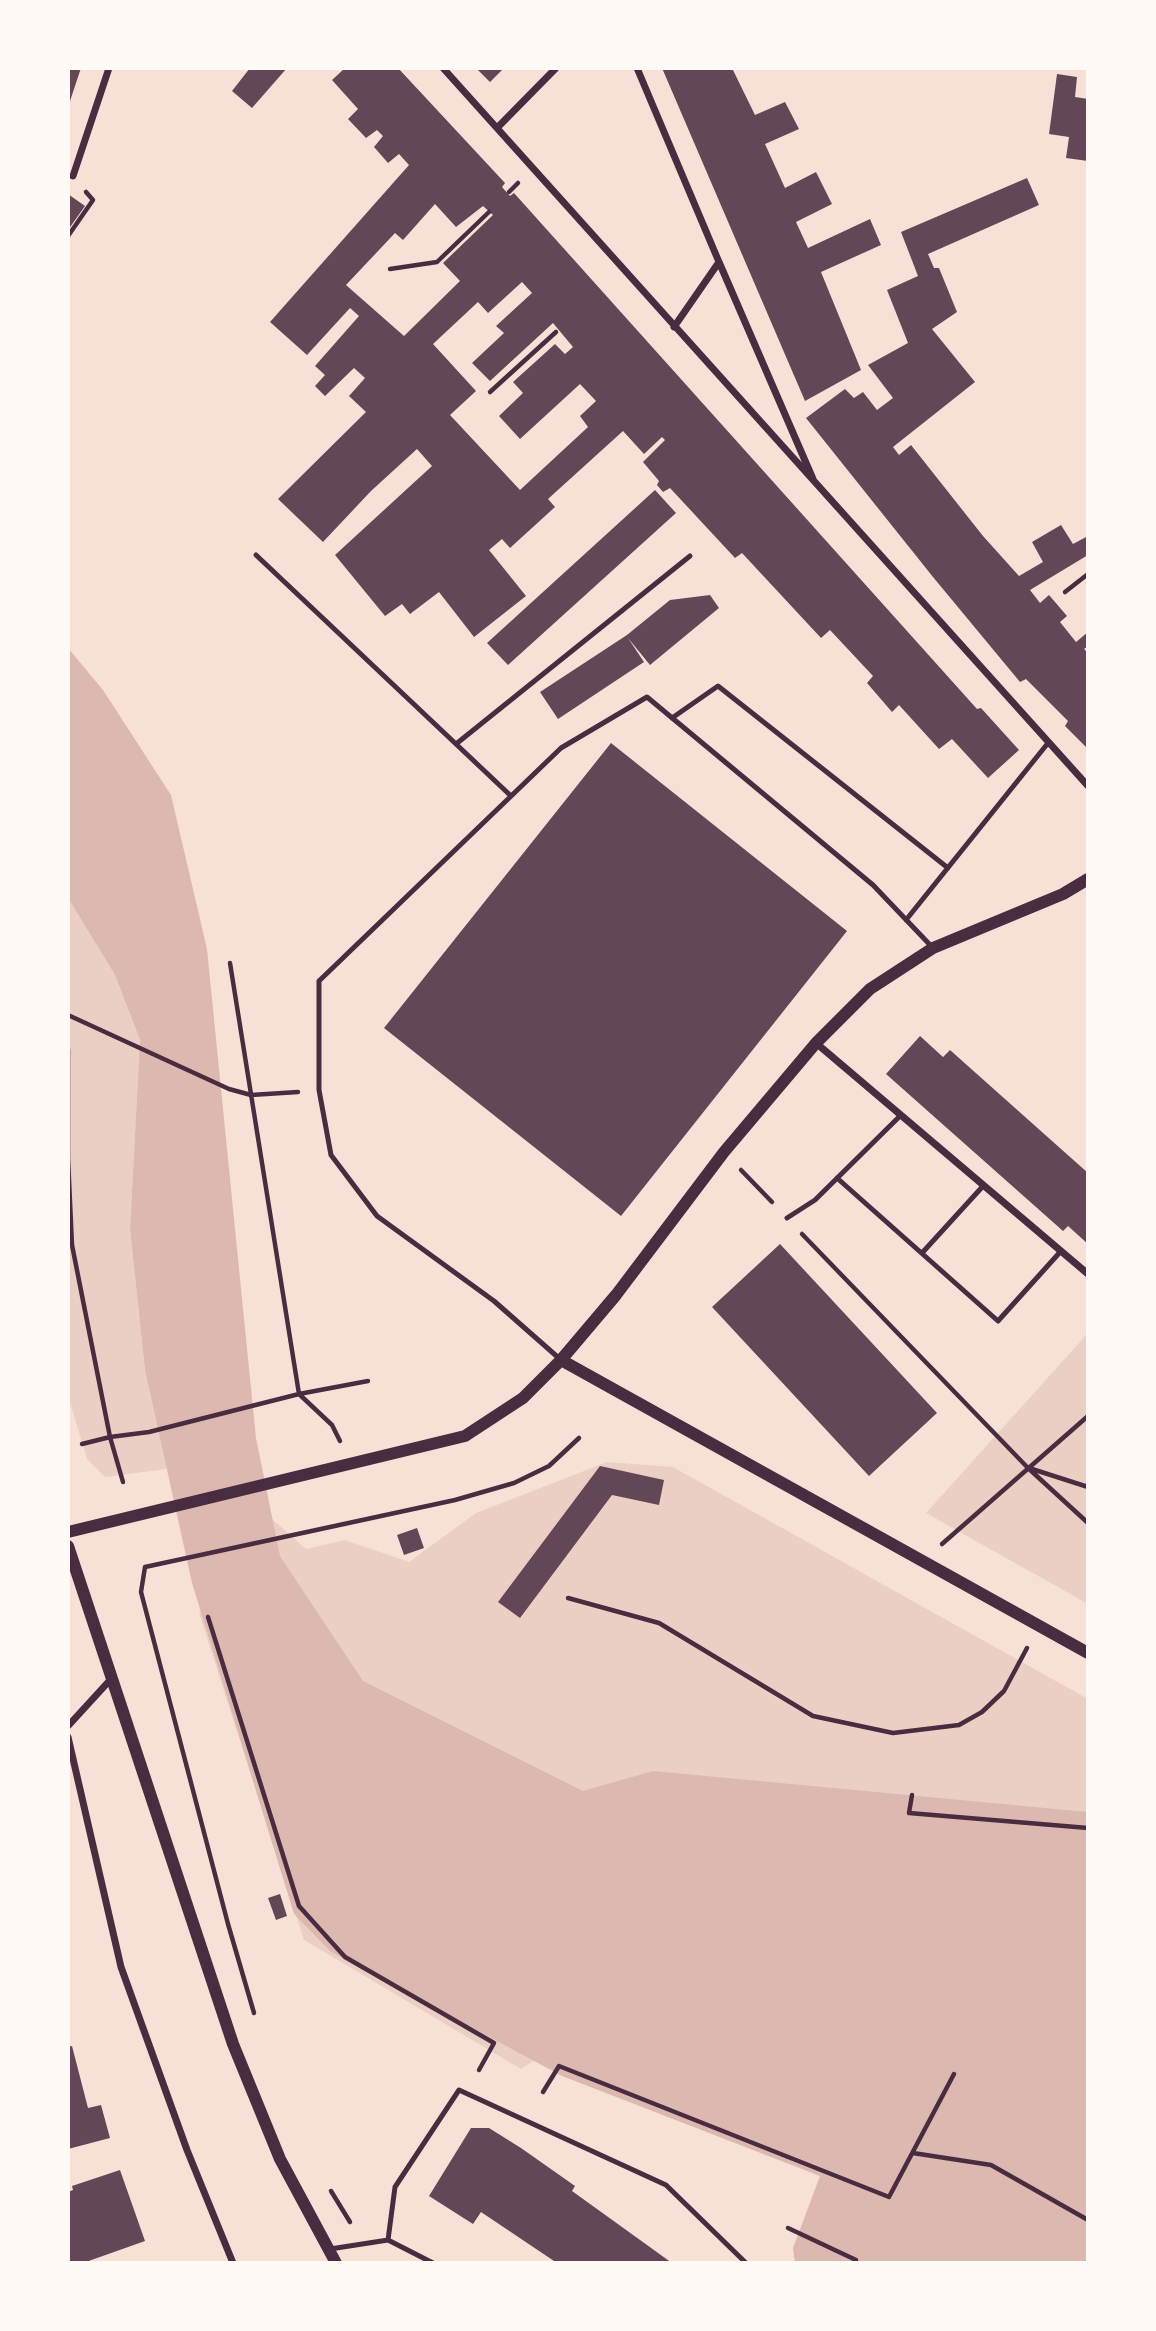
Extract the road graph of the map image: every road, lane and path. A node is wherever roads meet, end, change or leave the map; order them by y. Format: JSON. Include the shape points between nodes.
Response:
{"nodes":[{"id":1,"x":108,"y":68,"type":"edge"},
{"id":2,"x":443,"y":68,"type":"edge"},
{"id":3,"x":556,"y":68,"type":"edge"},
{"id":4,"x":637,"y":68,"type":"edge"},
{"id":5,"x":498,"y":127,"type":"junction"},
{"id":6,"x":73,"y":176,"type":"joint"},
{"id":7,"x":489,"y":212,"type":"dead end"},
{"id":8,"x":68,"y":236,"type":"edge"},
{"id":9,"x":719,"y":262,"type":"junction"},
{"id":10,"x":390,"y":269,"type":"dead end"},
{"id":11,"x":674,"y":327,"type":"junction"},
{"id":12,"x":556,"y":331,"type":"dead end"},
{"id":13,"x":490,"y":392,"type":"dead end"},
{"id":14,"x":816,"y":486,"type":"junction"},
{"id":15,"x":256,"y":555,"type":"dead end"},
{"id":16,"x":690,"y":556,"type":"dead end"},
{"id":17,"x":1088,"y":574,"type":"edge"},
{"id":18,"x":1065,"y":592,"type":"dead end"},
{"id":19,"x":672,"y":718,"type":"junction"},
{"id":20,"x":1048,"y":743,"type":"junction"},
{"id":21,"x":456,"y":744,"type":"junction"},
{"id":22,"x":1088,"y":786,"type":"edge"},
{"id":23,"x":511,"y":796,"type":"junction"},
{"id":24,"x":948,"y":868,"type":"junction"},
{"id":25,"x":1088,"y":879,"type":"edge"},
{"id":26,"x":906,"y":920,"type":"junction"},
{"id":27,"x":933,"y":948,"type":"junction"},
{"id":28,"x":230,"y":963,"type":"dead end"},
{"id":29,"x":68,"y":1015,"type":"edge"},
{"id":30,"x":816,"y":1043,"type":"junction"},
{"id":31,"x":68,"y":1049,"type":"edge"},
{"id":32,"x":319,"y":1090,"type":"junction"},
{"id":33,"x":251,"y":1095,"type":"junction"},
{"id":34,"x":901,"y":1115,"type":"junction"},
{"id":35,"x":724,"y":1152,"type":"junction"},
{"id":36,"x":837,"y":1178,"type":"junction"},
{"id":37,"x":984,"y":1185,"type":"junction"},
{"id":38,"x":787,"y":1218,"type":"junction"},
{"id":39,"x":1061,"y":1251,"type":"junction"},
{"id":40,"x":922,"y":1253,"type":"junction"},
{"id":41,"x":1088,"y":1273,"type":"edge"},
{"id":42,"x":561,"y":1360,"type":"junction"},
{"id":43,"x":368,"y":1381,"type":"dead end"},
{"id":44,"x":299,"y":1394,"type":"junction"},
{"id":45,"x":1088,"y":1416,"type":"edge"},
{"id":46,"x":110,"y":1437,"type":"junction"},
{"id":47,"x":579,"y":1438,"type":"dead end"},
{"id":48,"x":82,"y":1444,"type":"dead end"},
{"id":49,"x":350,"y":1464,"type":"junction"},
{"id":50,"x":1028,"y":1468,"type":"junction"},
{"id":51,"x":123,"y":1482,"type":"dead end"},
{"id":52,"x":1088,"y":1487,"type":"edge"},
{"id":53,"x":1088,"y":1523,"type":"edge"},
{"id":54,"x":68,"y":1532,"type":"edge"},
{"id":55,"x":68,"y":1546,"type":"edge"},
{"id":56,"x":922,"y":1560,"type":"junction"},
{"id":57,"x":568,"y":1598,"type":"dead end"},
{"id":58,"x":208,"y":1617,"type":"dead end"},
{"id":59,"x":1040,"y":1626,"type":"junction"},
{"id":60,"x":1088,"y":1653,"type":"edge"},
{"id":61,"x":111,"y":1679,"type":"junction"},
{"id":62,"x":68,"y":1726,"type":"edge"},
{"id":63,"x":68,"y":1737,"type":"edge"},
{"id":64,"x":912,"y":1795,"type":"dead end"},
{"id":65,"x":1088,"y":1828,"type":"edge"},
{"id":66,"x":256,"y":2018,"type":"dead end"},
{"id":67,"x":480,"y":2070,"type":"dead end"},
{"id":68,"x":954,"y":2074,"type":"dead end"},
{"id":69,"x":543,"y":2092,"type":"dead end"},
{"id":70,"x":913,"y":2153,"type":"junction"},
{"id":71,"x":329,"y":2188,"type":"dead end"},
{"id":72,"x":1088,"y":2220,"type":"edge"},
{"id":73,"x":788,"y":2228,"type":"dead end"},
{"id":74,"x":388,"y":2240,"type":"junction"},
{"id":75,"x":364,"y":2244,"type":"junction"},
{"id":76,"x":328,"y":2249,"type":"junction"},
{"id":77,"x":233,"y":2263,"type":"edge"},
{"id":78,"x":336,"y":2263,"type":"edge"},
{"id":79,"x":433,"y":2263,"type":"edge"},
{"id":80,"x":746,"y":2263,"type":"edge"},
{"id":81,"x":855,"y":2263,"type":"edge"}],
"edges":[{"from":1,"to":6,"type":"street"},
{"from":2,"to":5,"type":"street"},
{"from":3,"to":5,"type":"street"},
{"from":4,"to":9,"type":"street"},
{"from":5,"to":11,"type":"street"},
{"from":6,"to":8,"type":"path","via":[[93,200]]},
{"from":7,"to":10,"type":"path","via":[[437,262]]},
{"from":9,"to":11,"type":"street"},
{"from":9,"to":14,"type":"street"},
{"from":11,"to":14,"type":"street"},
{"from":12,"to":13,"type":"path"},
{"from":14,"to":20,"type":"street"},
{"from":15,"to":21,"type":"lane"},
{"from":16,"to":21,"type":"lane"},
{"from":17,"to":18,"type":"path"},
{"from":19,"to":23,"type":"lane","via":[[647,697],[561,748]]},
{"from":19,"to":24,"type":"lane","via":[[718,686]]},
{"from":19,"to":26,"type":"lane","via":[[873,885]]},
{"from":20,"to":22,"type":"street"},
{"from":20,"to":24,"type":"lane"},
{"from":21,"to":23,"type":"lane"},
{"from":23,"to":32,"type":"lane","via":[[319,981]]},
{"from":24,"to":26,"type":"lane"},
{"from":25,"to":27,"type":"street","via":[[1063,894]]},
{"from":26,"to":27,"type":"lane"},
{"from":27,"to":30,"type":"street","via":[[870,989]]},
{"from":28,"to":33,"type":"path"},
{"from":29,"to":33,"type":"path","via":[[229,1090]]},
{"from":30,"to":34,"type":"street"},
{"from":30,"to":35,"type":"street"},
{"from":31,"to":46,"type":"path","via":[[72,1245]]},
{"from":32,"to":33,"type":"path"},
{"from":32,"to":42,"type":"lane","via":[[331,1155],[377,1216],[494,1301]]},
{"from":33,"to":44,"type":"path"},
{"from":34,"to":36,"type":"lane"},
{"from":34,"to":37,"type":"street"},
{"from":35,"to":38,"type":"path"},
{"from":35,"to":42,"type":"street"},
{"from":36,"to":38,"type":"lane"},
{"from":36,"to":40,"type":"lane"},
{"from":37,"to":39,"type":"street"},
{"from":37,"to":40,"type":"lane"},
{"from":38,"to":50,"type":"path"},
{"from":39,"to":40,"type":"lane","via":[[998,1321]]},
{"from":39,"to":41,"type":"street"},
{"from":42,"to":49,"type":"street","via":[[523,1398],[465,1436]]},
{"from":42,"to":56,"type":"street"},
{"from":43,"to":44,"type":"path"},
{"from":44,"to":46,"type":"path","via":[[149,1432]]},
{"from":44,"to":49,"type":"path","via":[[332,1425]]},
{"from":45,"to":50,"type":"path"},
{"from":46,"to":48,"type":"path"},
{"from":46,"to":51,"type":"path"},
{"from":47,"to":66,"type":"path","via":[[549,1466],[514,1483],[145,1567],[141,1592]]},
{"from":49,"to":54,"type":"street"},
{"from":50,"to":52,"type":"path"},
{"from":50,"to":53,"type":"path"},
{"from":50,"to":56,"type":"path"},
{"from":55,"to":61,"type":"street"},
{"from":56,"to":59,"type":"street"},
{"from":57,"to":59,"type":"path","via":[[659,1623],[813,1716],[893,1733],[959,1725],[982,1712],[1004,1691]]},
{"from":58,"to":67,"type":"path","via":[[299,1906],[345,1957],[494,2043]]},
{"from":59,"to":60,"type":"street"},
{"from":61,"to":62,"type":"street"},
{"from":61,"to":76,"type":"street","via":[[233,2044],[280,2159]]},
{"from":63,"to":77,"type":"street","via":[[121,1967]]},
{"from":64,"to":65,"type":"path","via":[[909,1813]]},
{"from":68,"to":70,"type":"path"},
{"from":69,"to":70,"type":"path","via":[[559,2066],[889,2197]]},
{"from":70,"to":72,"type":"path","via":[[991,2165]]},
{"from":71,"to":75,"type":"path"},
{"from":73,"to":81,"type":"path"},
{"from":74,"to":75,"type":"lane"},
{"from":74,"to":79,"type":"lane"},
{"from":74,"to":80,"type":"lane","via":[[395,2187],[459,2090],[666,2185]]},
{"from":75,"to":76,"type":"lane"},
{"from":76,"to":78,"type":"street"}]}
